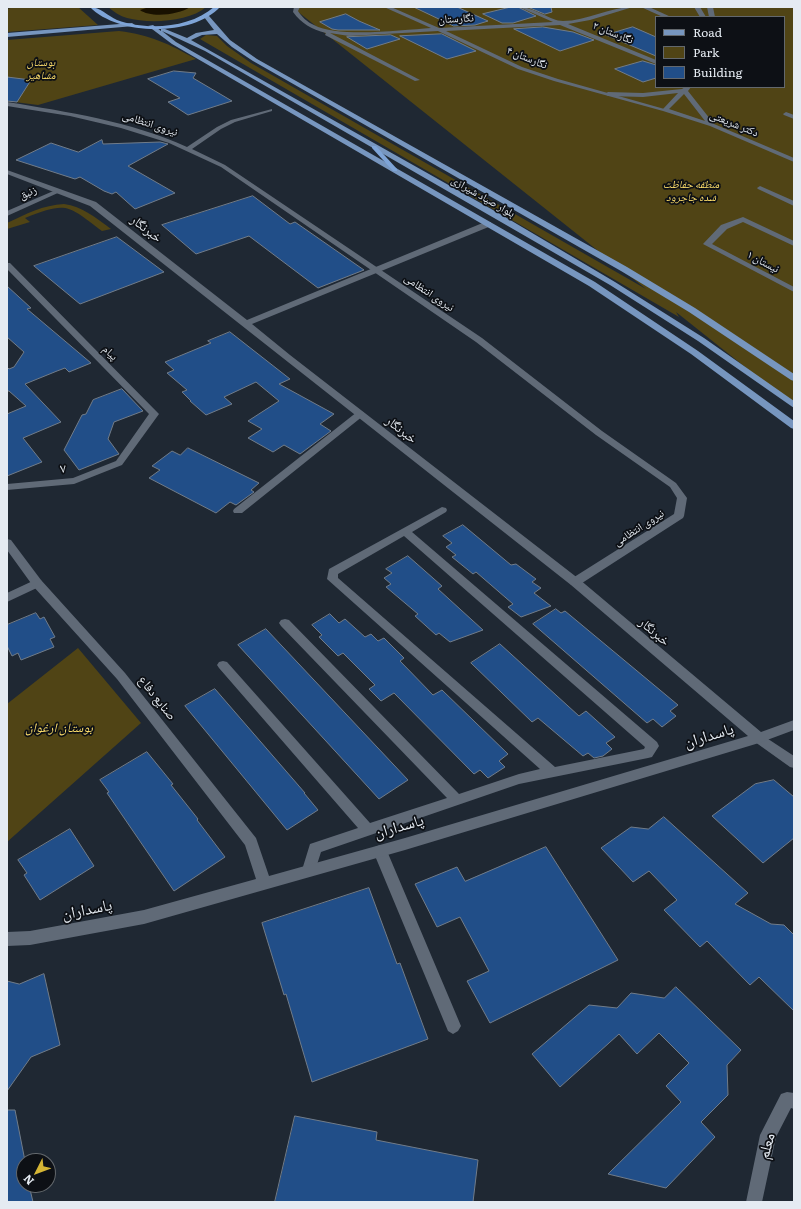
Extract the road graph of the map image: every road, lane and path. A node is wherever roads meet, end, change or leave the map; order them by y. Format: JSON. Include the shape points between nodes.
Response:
{"nodes":[{"id":1,"x":93,"y":7,"type":"edge"},
{"id":2,"x":217,"y":7,"type":"edge"},
{"id":3,"x":297,"y":7,"type":"edge"},
{"id":4,"x":387,"y":7,"type":"edge"},
{"id":5,"x":522,"y":7,"type":"edge"},
{"id":6,"x":630,"y":7,"type":"edge"},
{"id":7,"x":644,"y":7,"type":"edge"},
{"id":8,"x":697,"y":7,"type":"edge"},
{"id":9,"x":666,"y":16,"type":"edge"},
{"id":10,"x":702,"y":16,"type":"edge"},
{"id":11,"x":207,"y":17,"type":"junction"},
{"id":12,"x":562,"y":23,"type":"junction"},
{"id":13,"x":132,"y":25,"type":"junction"},
{"id":14,"x":151,"y":26,"type":"junction"},
{"id":15,"x":442,"y":30,"type":"junction"},
{"id":16,"x":320,"y":31,"type":"junction"},
{"id":17,"x":218,"y":32,"type":"junction"},
{"id":18,"x":7,"y":34,"type":"edge"},
{"id":19,"x":188,"y":40,"type":"junction"},
{"id":20,"x":655,"y":62,"type":"edge"},
{"id":21,"x":417,"y":80,"type":"dead end"},
{"id":22,"x":686,"y":89,"type":"edge"},
{"id":23,"x":608,"y":94,"type":"junction"},
{"id":24,"x":7,"y":104,"type":"edge"},
{"id":25,"x":270,"y":110,"type":"dead end"},
{"id":26,"x":665,"y":110,"type":"junction"},
{"id":27,"x":786,"y":114,"type":"dead end"},
{"id":28,"x":794,"y":117,"type":"edge"},
{"id":29,"x":712,"y":125,"type":"junction"},
{"id":30,"x":374,"y":147,"type":"junction"},
{"id":31,"x":188,"y":149,"type":"junction"},
{"id":32,"x":794,"y":160,"type":"edge"},
{"id":33,"x":395,"y":170,"type":"junction"},
{"id":34,"x":7,"y":172,"type":"edge"},
{"id":35,"x":760,"y":188,"type":"dead end"},
{"id":36,"x":58,"y":191,"type":"junction"},
{"id":37,"x":794,"y":204,"type":"edge"},
{"id":38,"x":7,"y":214,"type":"edge"},
{"id":39,"x":488,"y":224,"type":"junction"},
{"id":40,"x":794,"y":244,"type":"edge"},
{"id":41,"x":7,"y":265,"type":"edge"},
{"id":42,"x":376,"y":270,"type":"junction"},
{"id":43,"x":794,"y":290,"type":"edge"},
{"id":44,"x":246,"y":323,"type":"junction"},
{"id":45,"x":794,"y":378,"type":"edge"},
{"id":46,"x":794,"y":405,"type":"edge"},
{"id":47,"x":360,"y":414,"type":"junction"},
{"id":48,"x":794,"y":426,"type":"edge"},
{"id":49,"x":119,"y":463,"type":"joint"},
{"id":50,"x":7,"y":487,"type":"edge"},
{"id":51,"x":442,"y":510,"type":"dead end"},
{"id":52,"x":238,"y":511,"type":"dead end"},
{"id":53,"x":405,"y":532,"type":"junction"},
{"id":54,"x":7,"y":543,"type":"edge"},
{"id":55,"x":575,"y":582,"type":"junction"},
{"id":56,"x":38,"y":583,"type":"junction"},
{"id":57,"x":7,"y":598,"type":"edge"},
{"id":58,"x":285,"y":623,"type":"dead end"},
{"id":59,"x":223,"y":665,"type":"dead end"},
{"id":60,"x":794,"y":725,"type":"edge"},
{"id":61,"x":759,"y":738,"type":"junction"},
{"id":62,"x":794,"y":763,"type":"edge"},
{"id":63,"x":552,"y":772,"type":"junction"},
{"id":64,"x":457,"y":800,"type":"junction"},
{"id":65,"x":368,"y":830,"type":"junction"},
{"id":66,"x":380,"y":851,"type":"junction"},
{"id":67,"x":309,"y":870,"type":"junction"},
{"id":68,"x":264,"y":882,"type":"junction"},
{"id":69,"x":7,"y":940,"type":"edge"},
{"id":70,"x":453,"y":1026,"type":"dead end"},
{"id":71,"x":794,"y":1101,"type":"edge"},
{"id":72,"x":754,"y":1202,"type":"edge"}],
"edges":[{"from":1,"to":13,"type":"highway","via":[[109,19]]},
{"from":2,"to":11,"type":"highway"},
{"from":3,"to":16,"type":"street","name":"نگارستان","via":[[295,11],[302,21]]},
{"from":4,"to":15,"type":"street","name":"نگارستان ۴"},
{"from":5,"to":12,"type":"street","name":"نگارستان ۲"},
{"from":6,"to":12,"type":"street","name":"نگارستان","via":[[588,19]]},
{"from":7,"to":9,"type":"street"},
{"from":8,"to":10,"type":"street"},
{"from":11,"to":14,"type":"highway","via":[[179,24]]},
{"from":11,"to":17,"type":"main road","name":"بلوار صیاد شیرازی"},
{"from":12,"to":15,"type":"street","name":"نگارستان"},
{"from":12,"to":20,"type":"street","name":"نگارستان ۲"},
{"from":13,"to":14,"type":"highway"},
{"from":13,"to":18,"type":"main road"},
{"from":14,"to":19,"type":"main road","name":"بلوار صیاد شیرازی"},
{"from":14,"to":33,"type":"main road","via":[[174,43]]},
{"from":15,"to":16,"type":"street","name":"نگارستان","via":[[349,34]]},
{"from":15,"to":23,"type":"street","name":"نگارستان ۴","via":[[520,68]]},
{"from":16,"to":21,"type":"street"},
{"from":17,"to":19,"type":"main road","via":[[198,34]]},
{"from":17,"to":45,"type":"main road","name":"بلوار صیاد شیرازی","via":[[230,44],[255,60],[692,310]]},
{"from":19,"to":30,"type":"main road","name":"بلوار صیاد شیرازی"},
{"from":22,"to":23,"type":"street","via":[[643,95]]},
{"from":22,"to":26,"type":"street"},
{"from":22,"to":29,"type":"street"},
{"from":23,"to":26,"type":"street","name":"نگارستان ۴"},
{"from":24,"to":31,"type":"street","name":"نیروی انتظامی","via":[[123,126]]},
{"from":25,"to":31,"type":"street","via":[[233,121]]},
{"from":26,"to":29,"type":"street","name":"دکتر شریعتی"},
{"from":27,"to":28,"type":"street"},
{"from":29,"to":32,"type":"street","name":"دکتر شریعتی"},
{"from":30,"to":33,"type":"highway"},
{"from":30,"to":46,"type":"main road","name":"بلوار صیاد شیرازی","via":[[643,303]]},
{"from":31,"to":42,"type":"street","name":"نیروی انتظامی","via":[[223,166]]},
{"from":33,"to":39,"type":"main road"},
{"from":34,"to":36,"type":"street","name":"خبرنگار"},
{"from":35,"to":37,"type":"street"},
{"from":36,"to":38,"type":"street","name":"زنبق"},
{"from":36,"to":44,"type":"street","name":"خبرنگار","via":[[93,204]]},
{"from":39,"to":42,"type":"street"},
{"from":39,"to":48,"type":"main road","via":[[592,284],[656,325]]},
{"from":40,"to":43,"type":"street","name":"نیستان ۱","via":[[743,219],[724,226],[707,244]]},
{"from":41,"to":49,"type":"street","name":"پیام","via":[[154,414]]},
{"from":42,"to":44,"type":"street"},
{"from":42,"to":55,"type":"street","name":"نیروی انتظامی","via":[[490,349],[673,485],[682,498],[678,516]]},
{"from":44,"to":47,"type":"street","name":"خبرنگار"},
{"from":47,"to":52,"type":"street"},
{"from":47,"to":55,"type":"street","name":"خبرنگار"},
{"from":49,"to":50,"type":"street","name":"۷","via":[[74,481]]},
{"from":51,"to":53,"type":"street"},
{"from":53,"to":63,"type":"street","via":[[333,572],[332,579]]},
{"from":53,"to":63,"type":"street","via":[[653,746],[648,753]]},
{"from":54,"to":56,"type":"street","name":"صنایع دفاع"},
{"from":55,"to":61,"type":"street","name":"خبرنگار"},
{"from":56,"to":57,"type":"street"},
{"from":56,"to":68,"type":"street","name":"صنایع دفاع","via":[[121,676],[251,842]]},
{"from":58,"to":64,"type":"street"},
{"from":59,"to":65,"type":"street"},
{"from":60,"to":61,"type":"street","name":"پاسداران"},
{"from":61,"to":62,"type":"street","name":"خبرنگار"},
{"from":61,"to":66,"type":"street","name":"پاسداران"},
{"from":63,"to":64,"type":"street","via":[[520,779]]},
{"from":64,"to":65,"type":"street"},
{"from":65,"to":67,"type":"street","via":[[315,848]]},
{"from":66,"to":67,"type":"street","name":"پاسداران"},
{"from":66,"to":70,"type":"street"},
{"from":67,"to":68,"type":"street","name":"پاسداران"},
{"from":68,"to":69,"type":"street","name":"پاسداران","via":[[144,916]]},
{"from":71,"to":72,"type":"street","name":"معلم","via":[[787,1100],[768,1135]]}]}
